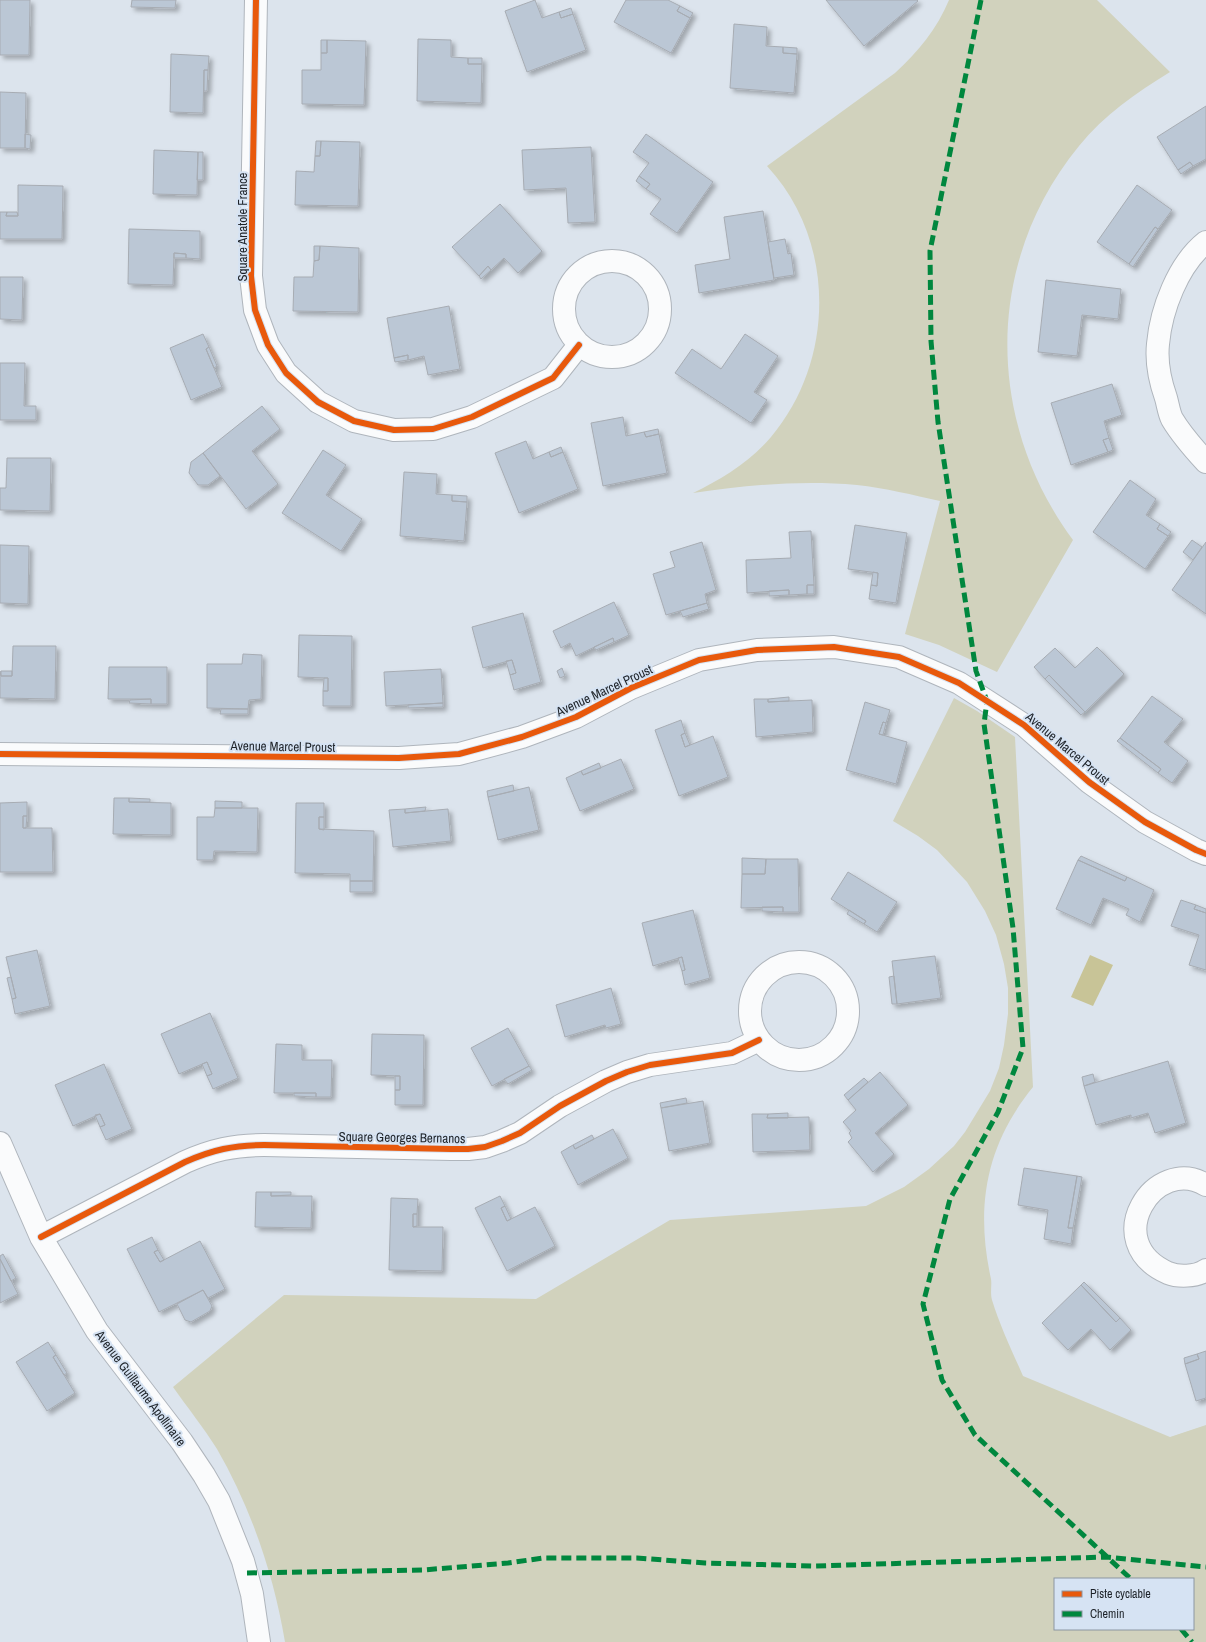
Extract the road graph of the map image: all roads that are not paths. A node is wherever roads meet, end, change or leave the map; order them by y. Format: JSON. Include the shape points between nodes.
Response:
{"nodes":[{"id":1,"x":256,"y":0,"type":"edge"},
{"id":2,"x":1206,"y":242,"type":"edge"},
{"id":3,"x":579,"y":345,"type":"junction"},
{"id":4,"x":1206,"y":462,"type":"edge"},
{"id":5,"x":0,"y":754,"type":"edge"},
{"id":6,"x":1206,"y":854,"type":"edge"},
{"id":7,"x":759,"y":1040,"type":"junction"},
{"id":8,"x":0,"y":1143,"type":"edge"},
{"id":9,"x":1206,"y":1185,"type":"edge"},
{"id":10,"x":41,"y":1237,"type":"junction"},
{"id":11,"x":1206,"y":1270,"type":"edge"},
{"id":12,"x":259,"y":1642,"type":"edge"}],
"edges":[{"from":1,"to":3,"type":"street","name":"Square Anatole France","via":[[251,276],[255,310],[268,345],[286,373],[318,402],[354,421],[394,430],[433,429],[472,417],[553,378]]},
{"from":2,"to":4,"type":"street","via":[[1197,249],[1177,280],[1164,311],[1158,345],[1160,379],[1172,418],[1194,450]]},
{"from":3,"to":3,"type":"street","via":[[591,353],[617,357],[643,346],[652,336],[658,323],[659,296],[644,272],[620,261],[592,264],[580,271],[565,295],[563,308],[570,334]]},
{"from":5,"to":6,"type":"street","name":"Avenue Marcel Proust","via":[[399,758],[459,754],[522,737],[576,717],[631,688],[699,660],[757,650],[834,647],[899,657],[959,683],[1024,725],[1090,782],[1146,822]]},
{"from":7,"to":7,"type":"street","via":[[771,1052],[787,1059],[804,1060],[821,1055],[835,1045],[844,1031],[848,1014],[846,997],[838,982],[827,970],[811,963],[794,962],[777,966],[763,976],[754,991],[750,1008],[752,1025]]},
{"from":7,"to":10,"type":"street","name":"Square Georges Bernanos","via":[[732,1053],[627,1072],[560,1106],[520,1133],[484,1147],[451,1149],[244,1145],[212,1151],[185,1162]]},
{"from":8,"to":10,"type":"street","name":"Avenue Guillaume Apollinaire"},
{"from":9,"to":11,"type":"street","via":[[1187,1179],[1172,1180],[1157,1187],[1138,1211],[1135,1227],[1137,1242],[1144,1257],[1156,1268],[1171,1274],[1187,1276]]},
{"from":10,"to":12,"type":"street","name":"Avenue Guillaume Apollinaire","via":[[97,1331],[182,1442],[219,1501],[243,1561],[252,1594]]}]}
